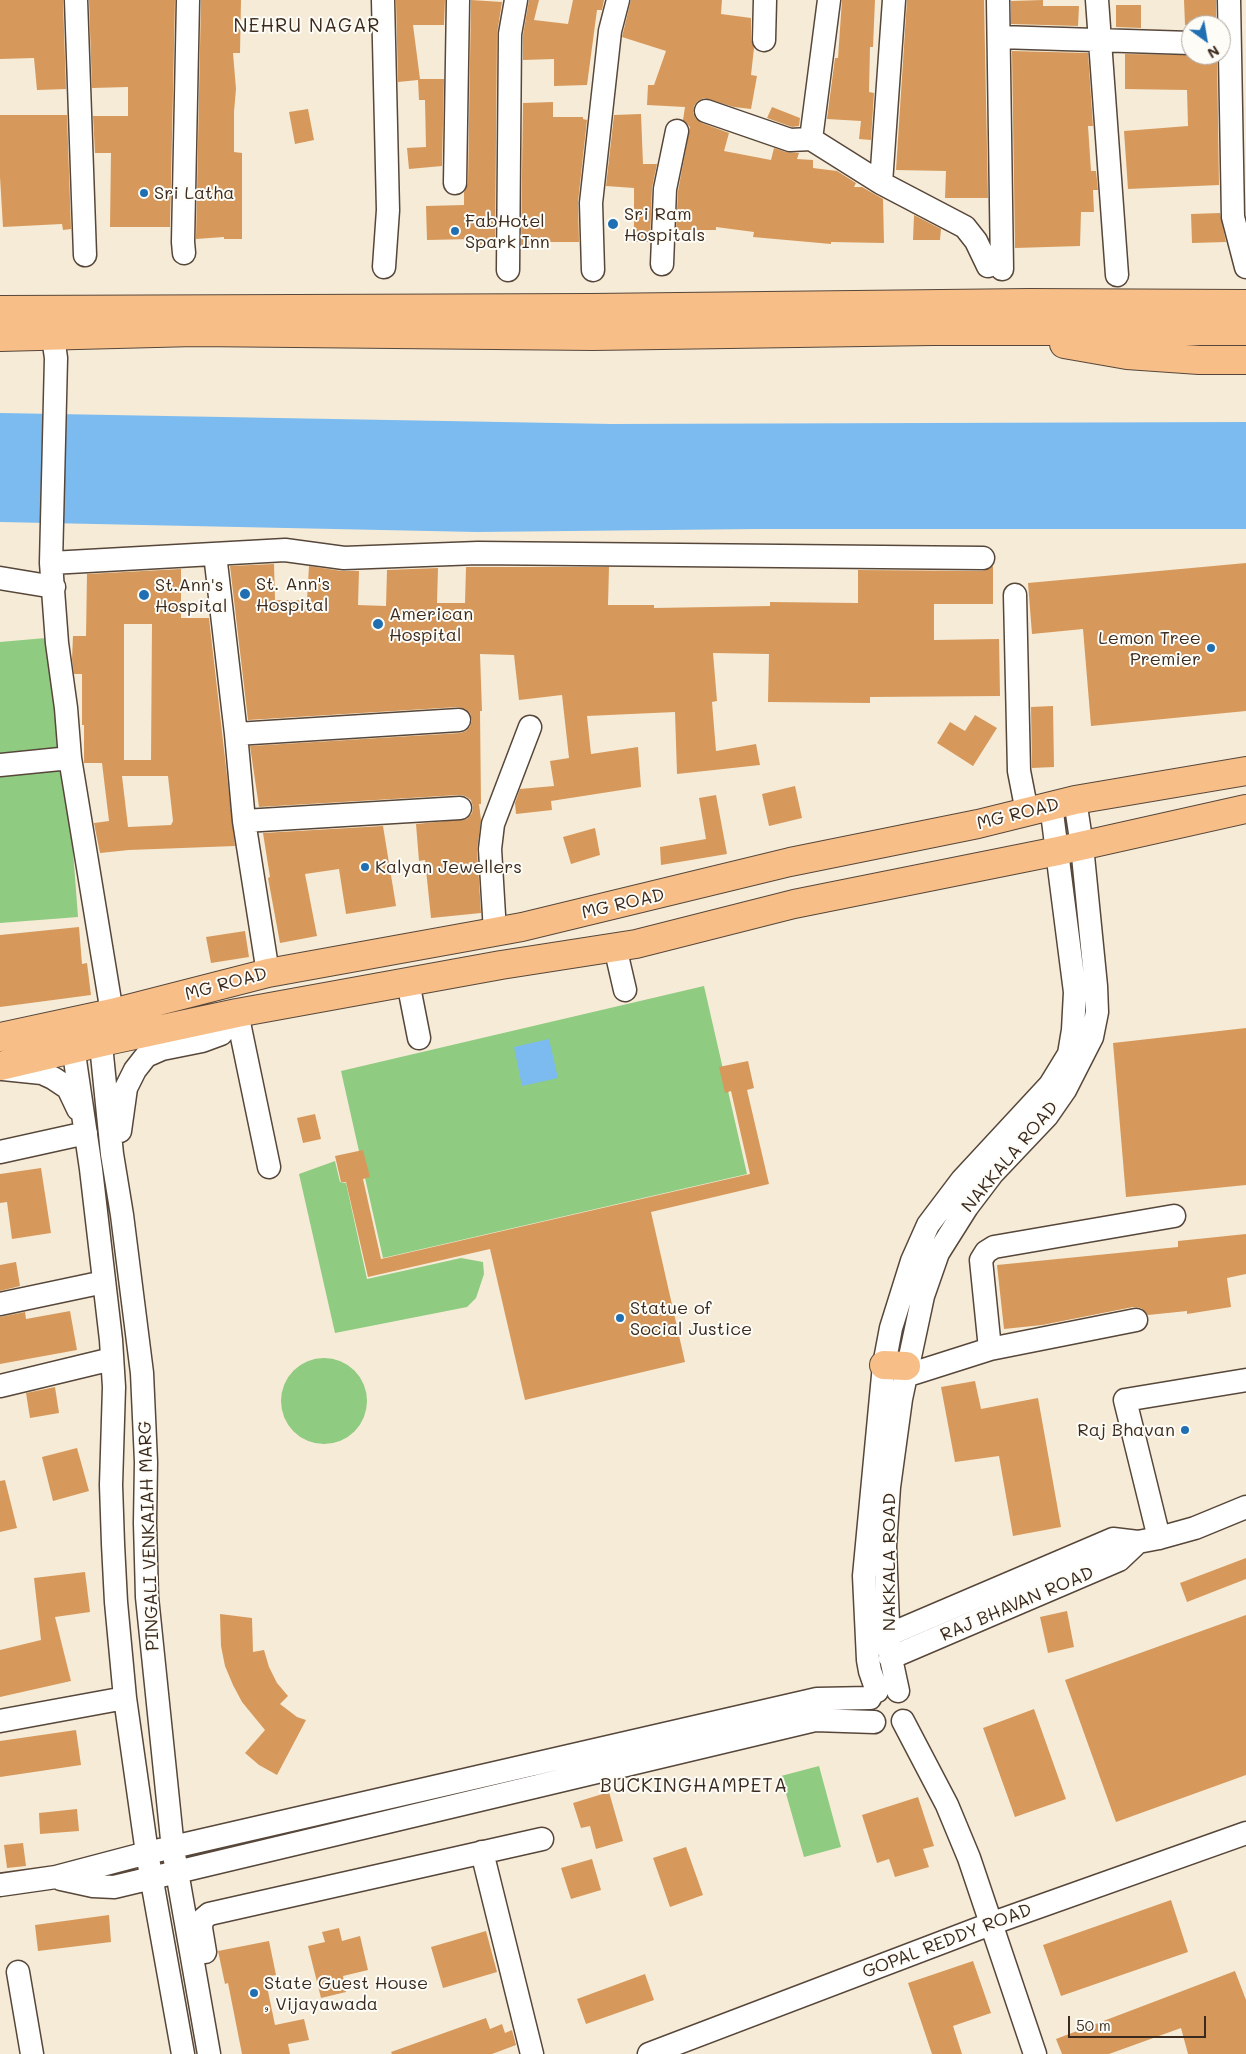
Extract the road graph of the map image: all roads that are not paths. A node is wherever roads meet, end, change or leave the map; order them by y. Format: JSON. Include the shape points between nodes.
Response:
{"nodes":[{"id":1,"x":76,"y":0,"type":"edge"},
{"id":2,"x":188,"y":0,"type":"edge"},
{"id":3,"x":383,"y":0,"type":"edge"},
{"id":4,"x":458,"y":0,"type":"edge"},
{"id":5,"x":516,"y":0,"type":"edge"},
{"id":6,"x":618,"y":0,"type":"edge"},
{"id":7,"x":765,"y":0,"type":"edge"},
{"id":8,"x":829,"y":0,"type":"edge"},
{"id":9,"x":894,"y":0,"type":"edge"},
{"id":10,"x":998,"y":0,"type":"edge"},
{"id":11,"x":1098,"y":0,"type":"edge"},
{"id":12,"x":1229,"y":0,"type":"edge"},
{"id":13,"x":1228,"y":15,"type":"edge"},
{"id":14,"x":999,"y":37,"type":"junction"},
{"id":15,"x":764,"y":40,"type":"dead end"},
{"id":16,"x":1100,"y":40,"type":"junction"},
{"id":17,"x":1181,"y":43,"type":"edge"},
{"id":18,"x":1226,"y":65,"type":"edge"},
{"id":19,"x":706,"y":111,"type":"dead end"},
{"id":20,"x":678,"y":131,"type":"dead end"},
{"id":21,"x":812,"y":139,"type":"junction"},
{"id":22,"x":455,"y":183,"type":"dead end"},
{"id":23,"x":881,"y":183,"type":"junction"},
{"id":24,"x":184,"y":253,"type":"dead end"},
{"id":25,"x":86,"y":255,"type":"dead end"},
{"id":26,"x":662,"y":264,"type":"dead end"},
{"id":27,"x":384,"y":267,"type":"dead end"},
{"id":28,"x":1246,"y":267,"type":"edge"},
{"id":29,"x":508,"y":270,"type":"dead end"},
{"id":30,"x":593,"y":270,"type":"dead end"},
{"id":31,"x":1117,"y":275,"type":"dead end"},
{"id":32,"x":1246,"y":304,"type":"edge"},
{"id":33,"x":0,"y":310,"type":"edge"},
{"id":34,"x":197,"y":321,"type":"junction"},
{"id":35,"x":1246,"y":330,"type":"edge"},
{"id":36,"x":990,"y":332,"type":"junction"},
{"id":37,"x":0,"y":337,"type":"edge"},
{"id":38,"x":54,"y":347,"type":"junction"},
{"id":39,"x":1246,"y":360,"type":"edge"},
{"id":40,"x":215,"y":554,"type":"junction"},
{"id":41,"x":51,"y":557,"type":"junction"},
{"id":42,"x":983,"y":558,"type":"dead end"},
{"id":43,"x":0,"y":578,"type":"edge"},
{"id":44,"x":54,"y":587,"type":"junction"},
{"id":45,"x":1015,"y":595,"type":"dead end"},
{"id":46,"x":459,"y":720,"type":"dead end"},
{"id":47,"x":530,"y":727,"type":"dead end"},
{"id":48,"x":236,"y":734,"type":"junction"},
{"id":49,"x":70,"y":758,"type":"junction"},
{"id":50,"x":0,"y":765,"type":"edge"},
{"id":51,"x":1246,"y":771,"type":"edge"},
{"id":52,"x":1051,"y":806,"type":"junction"},
{"id":53,"x":460,"y":808,"type":"dead end"},
{"id":54,"x":1246,"y":809,"type":"edge"},
{"id":55,"x":244,"y":821,"type":"junction"},
{"id":56,"x":1070,"y":849,"type":"junction"},
{"id":57,"x":495,"y":932,"type":"junction"},
{"id":58,"x":615,"y":947,"type":"junction"},
{"id":59,"x":268,"y":973,"type":"junction"},
{"id":60,"x":408,"y":982,"type":"junction"},
{"id":61,"x":625,"y":990,"type":"dead end"},
{"id":62,"x":237,"y":1013,"type":"junction"},
{"id":63,"x":104,"y":1024,"type":"junction"},
{"id":64,"x":72,"y":1036,"type":"junction"},
{"id":65,"x":0,"y":1037,"type":"edge"},
{"id":66,"x":419,"y":1038,"type":"dead end"},
{"id":67,"x":0,"y":1067,"type":"edge"},
{"id":68,"x":85,"y":1129,"type":"junction"},
{"id":69,"x":0,"y":1152,"type":"edge"},
{"id":70,"x":112,"y":1154,"type":"junction"},
{"id":71,"x":269,"y":1167,"type":"dead end"},
{"id":72,"x":1174,"y":1216,"type":"dead end"},
{"id":73,"x":104,"y":1282,"type":"junction"},
{"id":74,"x":0,"y":1304,"type":"edge"},
{"id":75,"x":1136,"y":1320,"type":"dead end"},
{"id":76,"x":990,"y":1349,"type":"junction"},
{"id":77,"x":112,"y":1359,"type":"junction"},
{"id":78,"x":899,"y":1369,"type":"junction"},
{"id":79,"x":1246,"y":1380,"type":"edge"},
{"id":80,"x":0,"y":1386,"type":"edge"},
{"id":81,"x":111,"y":1485,"type":"junction"},
{"id":82,"x":145,"y":1488,"type":"junction"},
{"id":83,"x":1246,"y":1507,"type":"edge"},
{"id":84,"x":1148,"y":1540,"type":"junction"},
{"id":85,"x":888,"y":1635,"type":"junction"},
{"id":86,"x":890,"y":1658,"type":"junction"},
{"id":87,"x":882,"y":1693,"type":"junction"},
{"id":88,"x":124,"y":1698,"type":"junction"},
{"id":89,"x":0,"y":1721,"type":"edge"},
{"id":90,"x":903,"y":1721,"type":"junction"},
{"id":91,"x":874,"y":1722,"type":"junction"},
{"id":92,"x":1246,"y":1833,"type":"edge"},
{"id":93,"x":542,"y":1839,"type":"dead end"},
{"id":94,"x":172,"y":1848,"type":"junction"},
{"id":95,"x":482,"y":1852,"type":"junction"},
{"id":96,"x":147,"y":1853,"type":"junction"},
{"id":97,"x":176,"y":1872,"type":"junction"},
{"id":98,"x":152,"y":1877,"type":"junction"},
{"id":99,"x":56,"y":1878,"type":"junction"},
{"id":100,"x":0,"y":1885,"type":"edge"},
{"id":101,"x":993,"y":1923,"type":"junction"},
{"id":102,"x":18,"y":1972,"type":"dead end"},
{"id":103,"x":32,"y":2054,"type":"edge"},
{"id":104,"x":183,"y":2054,"type":"edge"},
{"id":105,"x":209,"y":2054,"type":"edge"},
{"id":106,"x":223,"y":2054,"type":"edge"},
{"id":107,"x":532,"y":2054,"type":"edge"},
{"id":108,"x":649,"y":2054,"type":"edge"},
{"id":109,"x":1035,"y":2054,"type":"edge"}],
"edges":[{"from":1,"to":25,"type":"street"},
{"from":2,"to":24,"type":"street"},
{"from":3,"to":27,"type":"street","via":[[388,210]]},
{"from":4,"to":22,"type":"street"},
{"from":5,"to":29,"type":"street","via":[[510,34]]},
{"from":6,"to":30,"type":"street","via":[[610,31],[592,203]]},
{"from":7,"to":15,"type":"street"},
{"from":8,"to":21,"type":"street"},
{"from":9,"to":23,"type":"street"},
{"from":10,"to":14,"type":"street"},
{"from":11,"to":16,"type":"street"},
{"from":12,"to":13,"type":"street"},
{"from":14,"to":16,"type":"street"},
{"from":14,"to":23,"type":"street","via":[[995,268],[965,227]]},
{"from":16,"to":17,"type":"street"},
{"from":16,"to":31,"type":"street"},
{"from":18,"to":28,"type":"street","via":[[1233,218]]},
{"from":19,"to":21,"type":"street","via":[[790,140]]},
{"from":20,"to":26,"type":"street","via":[[665,189]]},
{"from":21,"to":23,"type":"street"},
{"from":32,"to":34,"type":"main road","via":[[601,308]]},
{"from":33,"to":34,"type":"main road"},
{"from":34,"to":36,"type":"main road","via":[[593,336]]},
{"from":34,"to":38,"type":"main road"},
{"from":35,"to":36,"type":"main road"},
{"from":36,"to":39,"type":"main road","via":[[1127,355]]},
{"from":37,"to":38,"type":"main road"},
{"from":38,"to":41,"type":"street","name":"PINGALI VENKAIAH MARG"},
{"from":40,"to":41,"type":"street"},
{"from":40,"to":42,"type":"street","via":[[285,550],[344,558],[488,553]]},
{"from":40,"to":48,"type":"street"},
{"from":41,"to":44,"type":"street","name":"PINGALI VENKAIAH MARG"},
{"from":43,"to":44,"type":"street"},
{"from":44,"to":49,"type":"street","name":"PINGALI VENKAIAH MARG"},
{"from":45,"to":52,"type":"street","name":"NAKKALA ROAD","via":[[1019,771]]},
{"from":46,"to":48,"type":"street"},
{"from":47,"to":57,"type":"street","via":[[493,824],[490,849]]},
{"from":48,"to":55,"type":"street"},
{"from":49,"to":50,"type":"street"},
{"from":49,"to":63,"type":"street","name":"PINGALI VENKAIAH MARG"},
{"from":51,"to":52,"type":"main road","name":"MG ROAD"},
{"from":52,"to":56,"type":"street","name":"NAKKALA ROAD"},
{"from":52,"to":57,"type":"main road","name":"MG ROAD","via":[[790,862]]},
{"from":53,"to":55,"type":"street"},
{"from":54,"to":56,"type":"main road","name":"MG ROAD"},
{"from":55,"to":59,"type":"street"},
{"from":56,"to":58,"type":"main road","name":"MG ROAD","via":[[794,904]]},
{"from":56,"to":78,"type":"street","name":"NAKKALA ROAD","via":[[1096,986],[1097,1012],[1092,1037],[1066,1090],[966,1207],[938,1254]]},
{"from":57,"to":59,"type":"main road","name":"MG ROAD"},
{"from":58,"to":60,"type":"main road","name":"MG ROAD"},
{"from":58,"to":61,"type":"street"},
{"from":59,"to":63,"type":"main road","name":"MG ROAD"},
{"from":60,"to":62,"type":"main road","name":"MG ROAD"},
{"from":60,"to":66,"type":"street"},
{"from":62,"to":63,"type":"main road","name":"MG ROAD"},
{"from":62,"to":70,"type":"street","via":[[221,1034],[146,1056],[126,1088],[121,1128]]},
{"from":62,"to":71,"type":"street"},
{"from":63,"to":64,"type":"main road","name":"MG ROAD"},
{"from":63,"to":70,"type":"street","name":"PINGALI VENKAIAH MARG"},
{"from":64,"to":65,"type":"main road","name":"MG ROAD"},
{"from":64,"to":67,"type":"main road","name":"MG ROAD"},
{"from":64,"to":68,"type":"street","name":"PINGALI VENKAIAH MARG"},
{"from":67,"to":68,"type":"street","via":[[42,1073],[68,1088]]},
{"from":68,"to":69,"type":"street"},
{"from":68,"to":73,"type":"street","name":"PINGALI VENKAIAH MARG"},
{"from":70,"to":82,"type":"street","name":"PINGALI VENKAIAH MARG","via":[[142,1373]]},
{"from":72,"to":76,"type":"street","via":[[994,1246],[981,1260]]},
{"from":73,"to":74,"type":"street"},
{"from":73,"to":77,"type":"street","name":"PINGALI VENKAIAH MARG"},
{"from":75,"to":76,"type":"street"},
{"from":76,"to":78,"type":"street"},
{"from":77,"to":80,"type":"street"},
{"from":77,"to":81,"type":"street","name":"PINGALI VENKAIAH MARG","via":[[114,1434]]},
{"from":78,"to":85,"type":"street","name":"NAKKALA ROAD","via":[[886,1536]]},
{"from":78,"to":87,"type":"street","name":"NAKKALA ROAD","via":[[864,1576],[868,1660]]},
{"from":79,"to":84,"type":"street","via":[[1125,1400]]},
{"from":81,"to":82,"type":"street"},
{"from":81,"to":88,"type":"street","name":"PINGALI VENKAIAH MARG"},
{"from":82,"to":94,"type":"street","name":"PINGALI VENKAIAH MARG","via":[[147,1597]]},
{"from":83,"to":84,"type":"street","name":"RAJ BHAVAN ROAD","via":[[1195,1528]]},
{"from":84,"to":85,"type":"street","name":"RAJ BHAVAN ROAD","via":[[1112,1539]]},
{"from":84,"to":86,"type":"street","name":"RAJ BHAVAN ROAD","via":[[1119,1560]]},
{"from":85,"to":86,"type":"street","name":"NAKKALA ROAD"},
{"from":86,"to":87,"type":"street","name":"NAKKALA ROAD"},
{"from":87,"to":90,"type":"street","via":[[902,1694],[907,1705]]},
{"from":87,"to":91,"type":"street","via":[[868,1711]]},
{"from":87,"to":94,"type":"street","via":[[816,1699]]},
{"from":88,"to":89,"type":"street"},
{"from":88,"to":96,"type":"street","name":"PINGALI VENKAIAH MARG"},
{"from":90,"to":91,"type":"street","via":[[886,1728]]},
{"from":90,"to":101,"type":"street","via":[[947,1805]]},
{"from":91,"to":97,"type":"street","via":[[815,1720]]},
{"from":92,"to":101,"type":"street","name":"GOPAL REDDY ROAD"},
{"from":93,"to":95,"type":"street"},
{"from":94,"to":96,"type":"street"},
{"from":94,"to":97,"type":"street","name":"PINGALI VENKAIAH MARG"},
{"from":95,"to":106,"type":"street","via":[[209,1914],[202,1920],[201,1928]]},
{"from":95,"to":107,"type":"street"},
{"from":96,"to":98,"type":"street","name":"PINGALI VENKAIAH MARG"},
{"from":96,"to":99,"type":"street"},
{"from":97,"to":98,"type":"street"},
{"from":97,"to":105,"type":"street","name":"PINGALI VENKAIAH MARG"},
{"from":98,"to":99,"type":"street","via":[[114,1887]]},
{"from":98,"to":104,"type":"street","name":"PINGALI VENKAIAH MARG"},
{"from":99,"to":100,"type":"street"},
{"from":101,"to":108,"type":"street","name":"GOPAL REDDY ROAD"},
{"from":101,"to":109,"type":"street"},
{"from":102,"to":103,"type":"street"}]}
